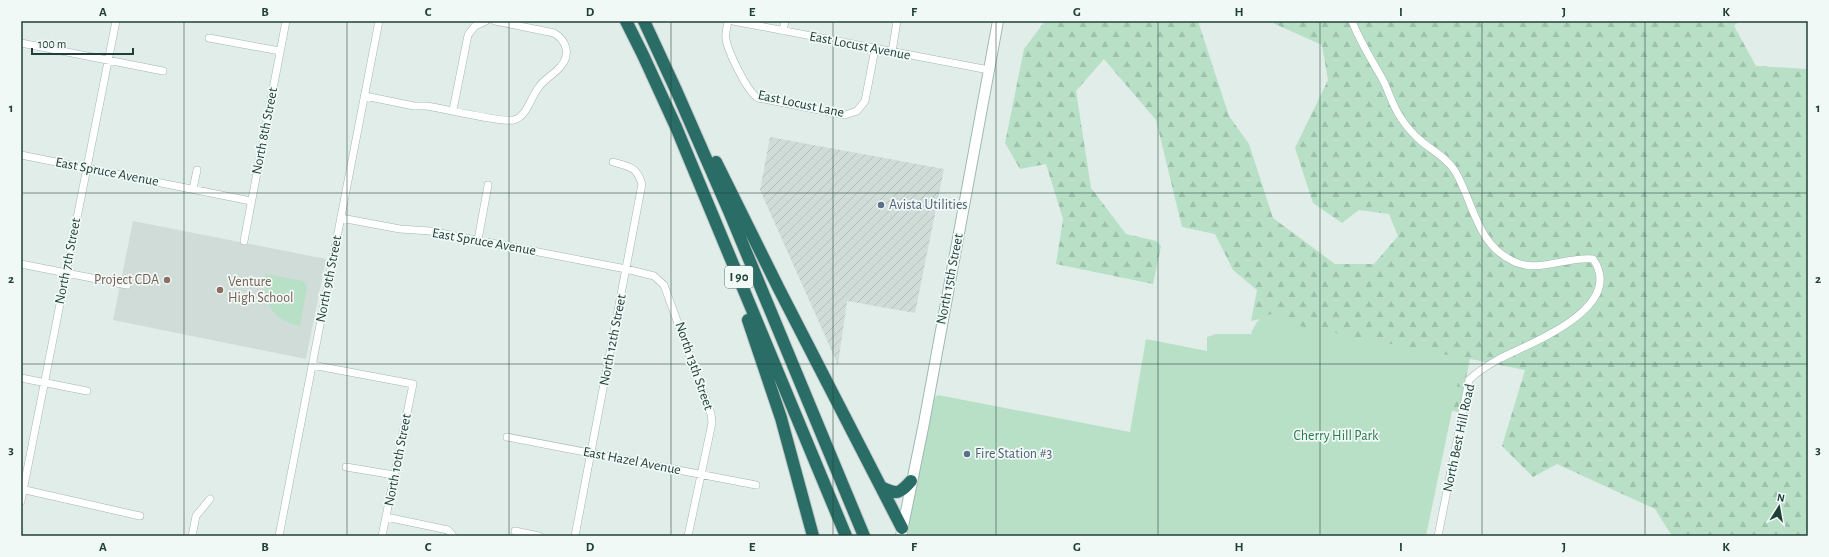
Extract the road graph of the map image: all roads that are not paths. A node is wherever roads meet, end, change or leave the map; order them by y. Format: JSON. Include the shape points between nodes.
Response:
{"nodes":[{"id":1,"x":116,"y":21,"type":"edge"},
{"id":2,"x":286,"y":21,"type":"edge"},
{"id":3,"x":379,"y":21,"type":"edge"},
{"id":4,"x":486,"y":21,"type":"edge"},
{"id":5,"x":495,"y":21,"type":"edge"},
{"id":6,"x":626,"y":21,"type":"edge"},
{"id":7,"x":644,"y":21,"type":"edge"},
{"id":8,"x":728,"y":21,"type":"edge"},
{"id":9,"x":733,"y":21,"type":"edge"},
{"id":10,"x":785,"y":21,"type":"edge"},
{"id":11,"x":897,"y":21,"type":"edge"},
{"id":12,"x":998,"y":21,"type":"edge"},
{"id":13,"x":1352,"y":21,"type":"edge"},
{"id":14,"x":783,"y":31,"type":"junction"},
{"id":15,"x":209,"y":38,"type":"dead end"},
{"id":16,"x":21,"y":43,"type":"edge"},
{"id":17,"x":875,"y":49,"type":"junction"},
{"id":18,"x":280,"y":51,"type":"junction"},
{"id":19,"x":892,"y":52,"type":"junction"},
{"id":20,"x":108,"y":60,"type":"junction"},
{"id":21,"x":988,"y":70,"type":"junction"},
{"id":22,"x":163,"y":71,"type":"dead end"},
{"id":23,"x":676,"y":90,"type":"junction"},
{"id":24,"x":364,"y":96,"type":"junction"},
{"id":25,"x":453,"y":110,"type":"junction"},
{"id":26,"x":21,"y":155,"type":"edge"},
{"id":27,"x":612,"y":162,"type":"dead end"},
{"id":28,"x":87,"y":167,"type":"junction"},
{"id":29,"x":197,"y":170,"type":"dead end"},
{"id":30,"x":488,"y":186,"type":"dead end"},
{"id":31,"x":194,"y":189,"type":"junction"},
{"id":32,"x":251,"y":201,"type":"junction"},
{"id":33,"x":341,"y":218,"type":"junction"},
{"id":34,"x":478,"y":240,"type":"junction"},
{"id":35,"x":244,"y":241,"type":"dead end"},
{"id":36,"x":731,"y":259,"type":"junction"},
{"id":37,"x":21,"y":264,"type":"edge"},
{"id":38,"x":626,"y":269,"type":"junction"},
{"id":39,"x":66,"y":274,"type":"junction"},
{"id":40,"x":127,"y":285,"type":"dead end"},
{"id":41,"x":312,"y":365,"type":"junction"},
{"id":42,"x":21,"y":378,"type":"edge"},
{"id":43,"x":44,"y":383,"type":"junction"},
{"id":44,"x":87,"y":391,"type":"dead end"},
{"id":45,"x":507,"y":437,"type":"dead end"},
{"id":46,"x":592,"y":453,"type":"junction"},
{"id":47,"x":346,"y":466,"type":"dead end"},
{"id":48,"x":700,"y":474,"type":"junction"},
{"id":49,"x":394,"y":475,"type":"junction"},
{"id":50,"x":911,"y":481,"type":"junction"},
{"id":51,"x":756,"y":485,"type":"dead end"},
{"id":52,"x":883,"y":488,"type":"junction"},
{"id":53,"x":22,"y":490,"type":"edge"},
{"id":54,"x":210,"y":499,"type":"dead end"},
{"id":55,"x":21,"y":501,"type":"edge"},
{"id":56,"x":140,"y":516,"type":"dead end"},
{"id":57,"x":386,"y":517,"type":"junction"},
{"id":58,"x":515,"y":531,"type":"dead end"},
{"id":59,"x":901,"y":532,"type":"edge"},
{"id":60,"x":453,"y":535,"type":"edge"},
{"id":61,"x":192,"y":536,"type":"edge"},
{"id":62,"x":279,"y":536,"type":"edge"},
{"id":63,"x":382,"y":536,"type":"edge"},
{"id":64,"x":539,"y":536,"type":"edge"},
{"id":65,"x":575,"y":536,"type":"edge"},
{"id":66,"x":688,"y":536,"type":"edge"},
{"id":67,"x":813,"y":536,"type":"edge"},
{"id":68,"x":846,"y":536,"type":"edge"},
{"id":69,"x":864,"y":536,"type":"edge"},
{"id":70,"x":1438,"y":536,"type":"edge"}],
"edges":[{"from":1,"to":20,"type":"street","name":"North 7th Street"},
{"from":2,"to":18,"type":"street","name":"North 8th Street"},
{"from":3,"to":24,"type":"street","name":"North 9th Street"},
{"from":4,"to":25,"type":"street","via":[[475,26],[468,35]]},
{"from":5,"to":25,"type":"street","via":[[554,33],[564,44],[565,59],[539,86],[526,110],[518,118],[504,120]]},
{"from":6,"to":36,"type":"highway","number":"I 90","via":[[676,127]]},
{"from":7,"to":23,"type":"highway","number":"I 90"},
{"from":8,"to":17,"type":"street","name":"East Locust Lane","via":[[727,42],[754,96],[845,115],[858,111],[865,101]]},
{"from":9,"to":14,"type":"street","name":"East Locust Avenue"},
{"from":10,"to":14,"type":"street"},
{"from":11,"to":19,"type":"street"},
{"from":12,"to":21,"type":"main road","name":"North 15th Street"},
{"from":13,"to":70,"type":"street","name":"North Best Hill Road","via":[[1401,118],[1420,141],[1440,154],[1454,170],[1465,190],[1476,221],[1503,257],[1532,266],[1582,258],[1593,259],[1601,277],[1599,288],[1587,308],[1554,333],[1499,359],[1469,380]]},
{"from":14,"to":17,"type":"street","name":"East Locust Avenue"},
{"from":15,"to":18,"type":"street"},
{"from":16,"to":20,"type":"street"},
{"from":17,"to":19,"type":"street","name":"East Locust Avenue"},
{"from":18,"to":32,"type":"street","name":"North 8th Street"},
{"from":19,"to":21,"type":"street","name":"East Locust Avenue"},
{"from":20,"to":22,"type":"street"},
{"from":20,"to":28,"type":"street","name":"North 7th Street"},
{"from":21,"to":50,"type":"main road","name":"North 15th Street","via":[[924,423]]},
{"from":23,"to":52,"type":"highway","number":"I 90"},
{"from":23,"to":69,"type":"highway","number":"I 90"},
{"from":24,"to":25,"type":"street","via":[[414,106]]},
{"from":24,"to":33,"type":"street","name":"North 9th Street"},
{"from":26,"to":28,"type":"street","name":"East Spruce Avenue"},
{"from":27,"to":38,"type":"street","name":"North 12th Street","via":[[638,172],[642,184]]},
{"from":28,"to":31,"type":"street","name":"East Spruce Avenue"},
{"from":28,"to":39,"type":"street","name":"North 7th Street"},
{"from":29,"to":31,"type":"street"},
{"from":30,"to":34,"type":"street"},
{"from":31,"to":32,"type":"street","name":"East Spruce Avenue"},
{"from":32,"to":35,"type":"street","name":"North 8th Street"},
{"from":33,"to":34,"type":"street","name":"East Spruce Avenue"},
{"from":33,"to":41,"type":"street","name":"North 9th Street"},
{"from":34,"to":38,"type":"street","name":"East Spruce Avenue"},
{"from":36,"to":67,"type":"highway","via":[[747,317],[785,431]]},
{"from":36,"to":68,"type":"highway","number":"I 90"},
{"from":37,"to":39,"type":"street"},
{"from":38,"to":46,"type":"street","name":"North 12th Street"},
{"from":38,"to":48,"type":"street","name":"North 13th Street","via":[[654,276],[664,285],[673,308],[711,414],[712,423]]},
{"from":39,"to":40,"type":"street"},
{"from":39,"to":43,"type":"street","name":"North 7th Street"},
{"from":41,"to":49,"type":"street","name":"North 10th Street","via":[[413,384]]},
{"from":41,"to":62,"type":"street","name":"North 9th Street"},
{"from":42,"to":43,"type":"street"},
{"from":43,"to":44,"type":"street"},
{"from":43,"to":53,"type":"street","name":"North 7th Street"},
{"from":45,"to":46,"type":"street","name":"East Hazel Avenue"},
{"from":46,"to":48,"type":"street","name":"East Hazel Avenue"},
{"from":46,"to":65,"type":"street","name":"North 12th Street"},
{"from":47,"to":49,"type":"street"},
{"from":48,"to":51,"type":"street","name":"East Hazel Avenue"},
{"from":48,"to":66,"type":"street","name":"North 13th Street"},
{"from":49,"to":57,"type":"street","name":"North 10th Street"},
{"from":50,"to":52,"type":"highway","via":[[899,492]]},
{"from":50,"to":59,"type":"main road","name":"North 15th Street"},
{"from":52,"to":59,"type":"highway","number":"I 90"},
{"from":53,"to":55,"type":"street","name":"North 7th Street"},
{"from":53,"to":56,"type":"street"},
{"from":54,"to":61,"type":"street","via":[[196,516]]},
{"from":57,"to":60,"type":"street","via":[[448,530]]},
{"from":57,"to":63,"type":"street","name":"North 10th Street"},
{"from":58,"to":64,"type":"street"}]}
